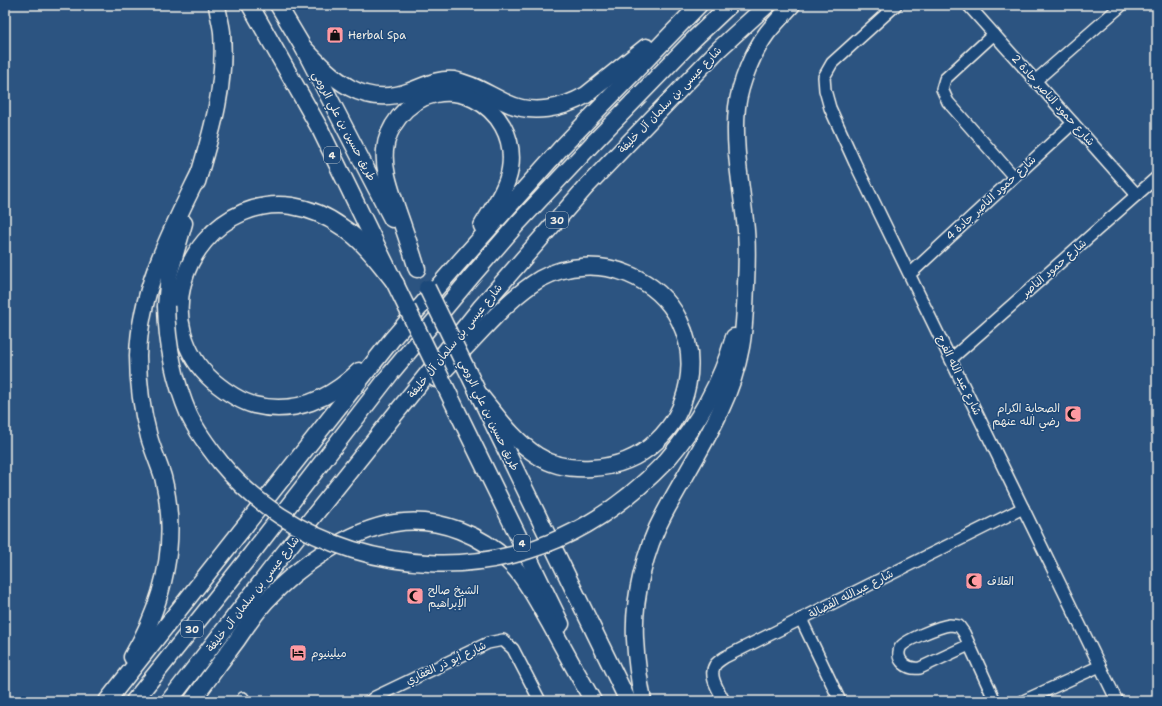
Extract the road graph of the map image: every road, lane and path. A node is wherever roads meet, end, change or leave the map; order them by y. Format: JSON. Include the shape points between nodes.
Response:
{"nodes":[{"id":1,"x":217,"y":5,"type":"edge"},
{"id":2,"x":250,"y":5,"type":"edge"},
{"id":3,"x":278,"y":5,"type":"edge"},
{"id":4,"x":730,"y":5,"type":"edge"},
{"id":5,"x":767,"y":5,"type":"edge"},
{"id":6,"x":792,"y":5,"type":"edge"},
{"id":7,"x":896,"y":5,"type":"edge"},
{"id":8,"x":968,"y":5,"type":"edge"},
{"id":9,"x":1122,"y":5,"type":"edge"},
{"id":10,"x":697,"y":6,"type":"edge"},
{"id":11,"x":994,"y":34,"type":"junction"},
{"id":12,"x":303,"y":47,"type":"junction"},
{"id":13,"x":1035,"y":80,"type":"junction"},
{"id":14,"x":1073,"y":123,"type":"junction"},
{"id":15,"x":200,"y":172,"type":"junction"},
{"id":16,"x":1014,"y":177,"type":"junction"},
{"id":17,"x":1157,"y":177,"type":"edge"},
{"id":18,"x":1137,"y":195,"type":"junction"},
{"id":19,"x":454,"y":268,"type":"junction"},
{"id":20,"x":418,"y":269,"type":"junction"},
{"id":21,"x":910,"y":274,"type":"junction"},
{"id":22,"x":746,"y":279,"type":"junction"},
{"id":23,"x":396,"y":284,"type":"junction"},
{"id":24,"x":393,"y":338,"type":"junction"},
{"id":25,"x":951,"y":359,"type":"junction"},
{"id":26,"x":479,"y":394,"type":"junction"},
{"id":27,"x":366,"y":452,"type":"junction"},
{"id":28,"x":1023,"y":508,"type":"junction"},
{"id":29,"x":801,"y":619,"type":"junction"},
{"id":30,"x":969,"y":645,"type":"junction"},
{"id":31,"x":1100,"y":666,"type":"junction"},
{"id":32,"x":107,"y":701,"type":"edge"},
{"id":33,"x":134,"y":701,"type":"edge"},
{"id":34,"x":169,"y":701,"type":"edge"},
{"id":35,"x":192,"y":701,"type":"edge"},
{"id":36,"x":370,"y":701,"type":"edge"},
{"id":37,"x":540,"y":701,"type":"edge"},
{"id":38,"x":593,"y":701,"type":"edge"},
{"id":39,"x":599,"y":701,"type":"edge"},
{"id":40,"x":628,"y":701,"type":"edge"},
{"id":41,"x":643,"y":701,"type":"edge"},
{"id":42,"x":724,"y":701,"type":"edge"},
{"id":43,"x":840,"y":701,"type":"edge"},
{"id":44,"x":995,"y":701,"type":"edge"},
{"id":45,"x":1023,"y":701,"type":"edge"},
{"id":46,"x":1117,"y":701,"type":"edge"}],
"edges":[{"from":1,"to":15,"type":"highway","via":[[222,31],[219,98]]},
{"from":2,"to":23,"type":"highway","name":"طريق حسين بن علي الرومي","number":"4","via":[[320,130]]},
{"from":3,"to":12,"type":"highway","name":"طريق حسين بن علي الرومي","number":"4"},
{"from":4,"to":33,"type":"highway","number":"30","via":[[594,142],[471,277],[391,373]]},
{"from":5,"to":27,"type":"highway","name":"شارع عيسى بن سلمان آل خليفة","number":"30","via":[[718,49],[585,188],[481,307]]},
{"from":6,"to":22,"type":"highway","via":[[768,32],[755,54],[737,107],[737,159],[746,224]]},
{"from":7,"to":21,"type":"street","name":"شارع عبد الله الفرج","via":[[832,63],[824,77],[824,90],[855,163]]},
{"from":8,"to":11,"type":"street","name":"شارع حمود الناصر جادة 2"},
{"from":9,"to":13,"type":"street"},
{"from":10,"to":12,"type":"highway","via":[[586,95],[567,105],[547,109],[517,107],[471,84],[448,80],[430,83],[402,94],[377,96],[358,92],[330,75]]},
{"from":10,"to":19,"type":"highway","via":[[561,148]]},
{"from":11,"to":13,"type":"street","name":"شارع حمود الناصر جادة 2"},
{"from":11,"to":16,"type":"street","via":[[945,79],[942,89],[948,102]]},
{"from":12,"to":20,"type":"highway","name":"طريق حسين بن علي الرومي","number":"4"},
{"from":13,"to":14,"type":"street","name":"شارع حمود الناصر جادة 2"},
{"from":14,"to":16,"type":"street","name":"شارع حمود الناصر جادة 4"},
{"from":14,"to":18,"type":"street","name":"شارع حمود الناصر جادة 2"},
{"from":15,"to":22,"type":"highway","bridge":true,"via":[[169,275],[166,306],[169,352],[177,383],[196,428],[204,442],[239,484],[284,519],[341,546],[409,562],[474,562],[523,552],[567,535],[602,516],[639,489],[676,450],[705,406],[722,372],[733,340]]},
{"from":15,"to":32,"type":"highway","via":[[156,268],[144,303],[140,339],[142,403],[162,475],[169,513],[166,568],[149,625]]},
{"from":16,"to":21,"type":"street","name":"شارع حمود الناصر جادة 4"},
{"from":17,"to":18,"type":"street","name":"شارع حمود الناصر"},
{"from":18,"to":25,"type":"street","name":"شارع حمود الناصر"},
{"from":19,"to":20,"type":"highway","via":[[504,188],[510,169],[510,154],[504,128],[484,104],[460,94],[447,93],[427,97],[406,109],[391,129],[385,150],[388,181]]},
{"from":19,"to":24,"type":"highway"},
{"from":20,"to":26,"type":"highway","name":"طريق حسين بن علي الرومي","number":"4","bridge":true},
{"from":21,"to":25,"type":"street","name":"شارع عبد الله الفرج"},
{"from":22,"to":41,"type":"highway","via":[[741,348],[728,393],[708,438],[663,515],[641,579],[635,637]]},
{"from":23,"to":24,"type":"highway","via":[[344,227],[311,210],[273,206],[253,209],[234,217],[204,241],[185,273],[180,291],[180,322],[192,356],[203,371],[226,391],[243,401],[260,406],[289,407],[316,401],[347,382]]},
{"from":23,"to":39,"type":"highway","name":"طريق حسين بن علي الرومي","number":"4","bridge":true},
{"from":24,"to":32,"type":"highway"},
{"from":25,"to":28,"type":"street","name":"شارع عبد الله الفرج"},
{"from":26,"to":27,"type":"highway","via":[[519,440],[548,462],[586,468],[622,462],[640,455],[658,442],[678,416],[686,394],[690,371],[690,356],[684,330],[666,300],[637,278],[614,269],[590,266],[554,273],[530,286],[509,302]]},
{"from":26,"to":40,"type":"highway","name":"طريق حسين بن علي الرومي","number":"4"},
{"from":27,"to":34,"type":"highway","name":"شارع عيسى بن سلمان آل خليفة","number":"30"},
{"from":28,"to":29,"type":"street","name":"شارع عبدالله الفضالة"},
{"from":28,"to":31,"type":"street","name":"شارع عبد الله الفرج"},
{"from":29,"to":42,"type":"street","name":"شارع عبدالله الفضالة","via":[[715,664],[714,681]]},
{"from":29,"to":43,"type":"street"},
{"from":30,"to":30,"type":"street","via":[[959,626],[951,625],[937,628],[905,643],[900,648],[900,655],[907,667],[920,668]]},
{"from":30,"to":44,"type":"street"},
{"from":31,"to":45,"type":"street"},
{"from":31,"to":46,"type":"street","name":"شارع عبد الله الفرج"},
{"from":35,"to":38,"type":"highway","via":[[257,611],[287,581],[336,546],[365,531],[409,522],[437,524],[461,531],[484,542],[513,566],[533,594]]},
{"from":36,"to":37,"type":"street","name":"شارع أبو ذر الغفاري","via":[[488,643],[504,640],[513,650]]}]}
